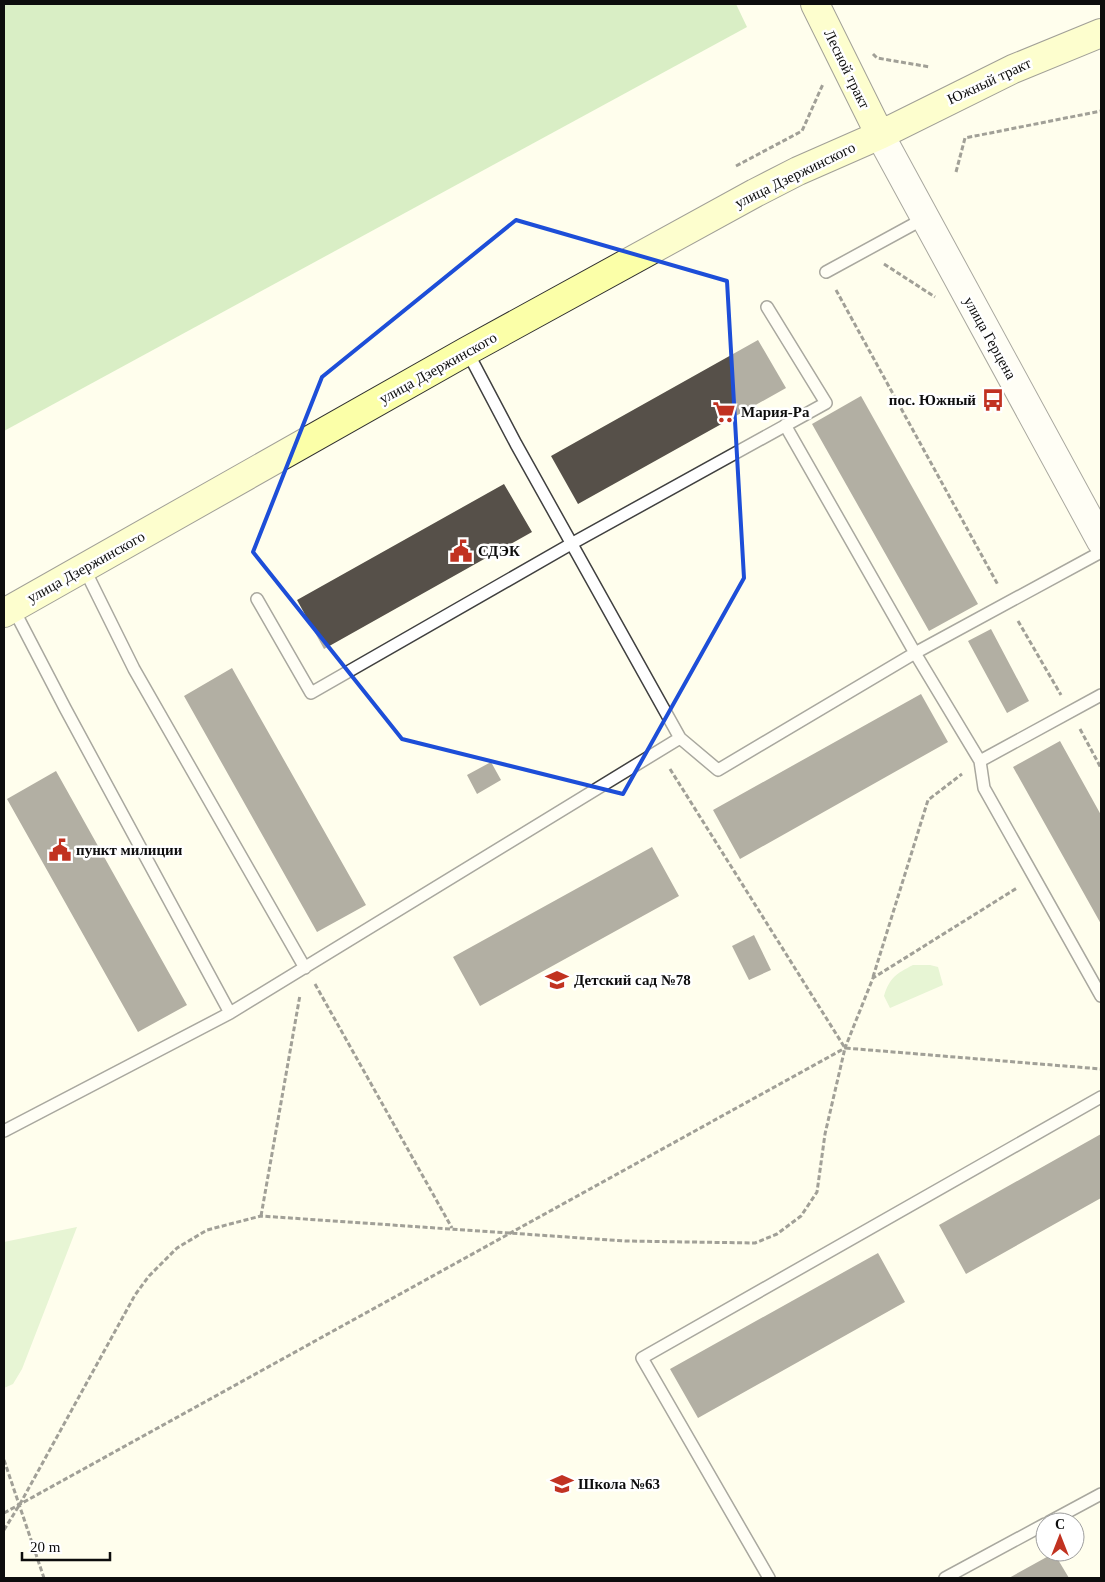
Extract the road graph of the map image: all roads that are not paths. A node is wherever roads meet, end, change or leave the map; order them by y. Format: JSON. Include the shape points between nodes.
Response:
{"nodes":[{"id":1,"x":815,"y":4,"type":"edge"},
{"id":2,"x":1101,"y":33,"type":"edge"},
{"id":3,"x":880,"y":135,"type":"junction"},
{"id":4,"x":925,"y":218,"type":"junction"},
{"id":5,"x":826,"y":272,"type":"road end"},
{"id":6,"x":767,"y":308,"type":"dead end"},
{"id":7,"x":467,"y":352,"type":"junction"},
{"id":8,"x":785,"y":425,"type":"junction"},
{"id":9,"x":1101,"y":541,"type":"edge"},
{"id":10,"x":571,"y":544,"type":"junction"},
{"id":11,"x":1101,"y":552,"type":"edge"},
{"id":12,"x":84,"y":568,"type":"junction"},
{"id":13,"x":257,"y":599,"type":"dead end"},
{"id":14,"x":8,"y":611,"type":"edge"},
{"id":15,"x":915,"y":653,"type":"junction"},
{"id":16,"x":1101,"y":695,"type":"edge"},
{"id":17,"x":680,"y":738,"type":"junction"},
{"id":18,"x":980,"y":761,"type":"junction"},
{"id":19,"x":305,"y":968,"type":"junction"},
{"id":20,"x":1101,"y":996,"type":"edge"},
{"id":21,"x":230,"y":1013,"type":"junction"},
{"id":22,"x":1101,"y":1097,"type":"edge"},
{"id":23,"x":4,"y":1131,"type":"edge"},
{"id":24,"x":1101,"y":1494,"type":"edge"},
{"id":25,"x":1068,"y":1512,"type":"edge"},
{"id":26,"x":1035,"y":1529,"type":"edge"},
{"id":27,"x":769,"y":1578,"type":"edge"},
{"id":28,"x":945,"y":1578,"type":"edge"}],
"edges":[{"from":1,"to":3,"type":"main road","name":"Лесной тракт"},
{"from":2,"to":3,"type":"main road","name":"Южный тракт","via":[[1013,69]]},
{"from":3,"to":4,"type":"street","name":"улица Герцена"},
{"from":3,"to":7,"type":"main road","name":"улица Дзержинского","via":[[755,193]]},
{"from":4,"to":5,"type":"lane"},
{"from":4,"to":9,"type":"street","name":"улица Герцена"},
{"from":6,"to":8,"type":"lane","via":[[826,403]]},
{"from":7,"to":10,"type":"lane"},
{"from":7,"to":12,"type":"main road","name":"улица Дзержинского"},
{"from":8,"to":10,"type":"lane"},
{"from":8,"to":15,"type":"lane"},
{"from":10,"to":13,"type":"lane","via":[[311,693]]},
{"from":10,"to":17,"type":"lane"},
{"from":11,"to":15,"type":"lane"},
{"from":12,"to":14,"type":"main road","name":"улица Дзержинского"},
{"from":12,"to":19,"type":"lane","via":[[134,669]]},
{"from":14,"to":21,"type":"lane","via":[[65,708]]},
{"from":15,"to":17,"type":"lane","via":[[718,770]]},
{"from":15,"to":18,"type":"lane"},
{"from":16,"to":18,"type":"lane"},
{"from":17,"to":19,"type":"lane"},
{"from":18,"to":20,"type":"lane","via":[[984,788]]},
{"from":19,"to":21,"type":"lane"},
{"from":21,"to":23,"type":"lane"},
{"from":22,"to":27,"type":"lane","via":[[642,1358]]},
{"from":24,"to":25,"type":"lane"},
{"from":26,"to":28,"type":"lane"}]}
